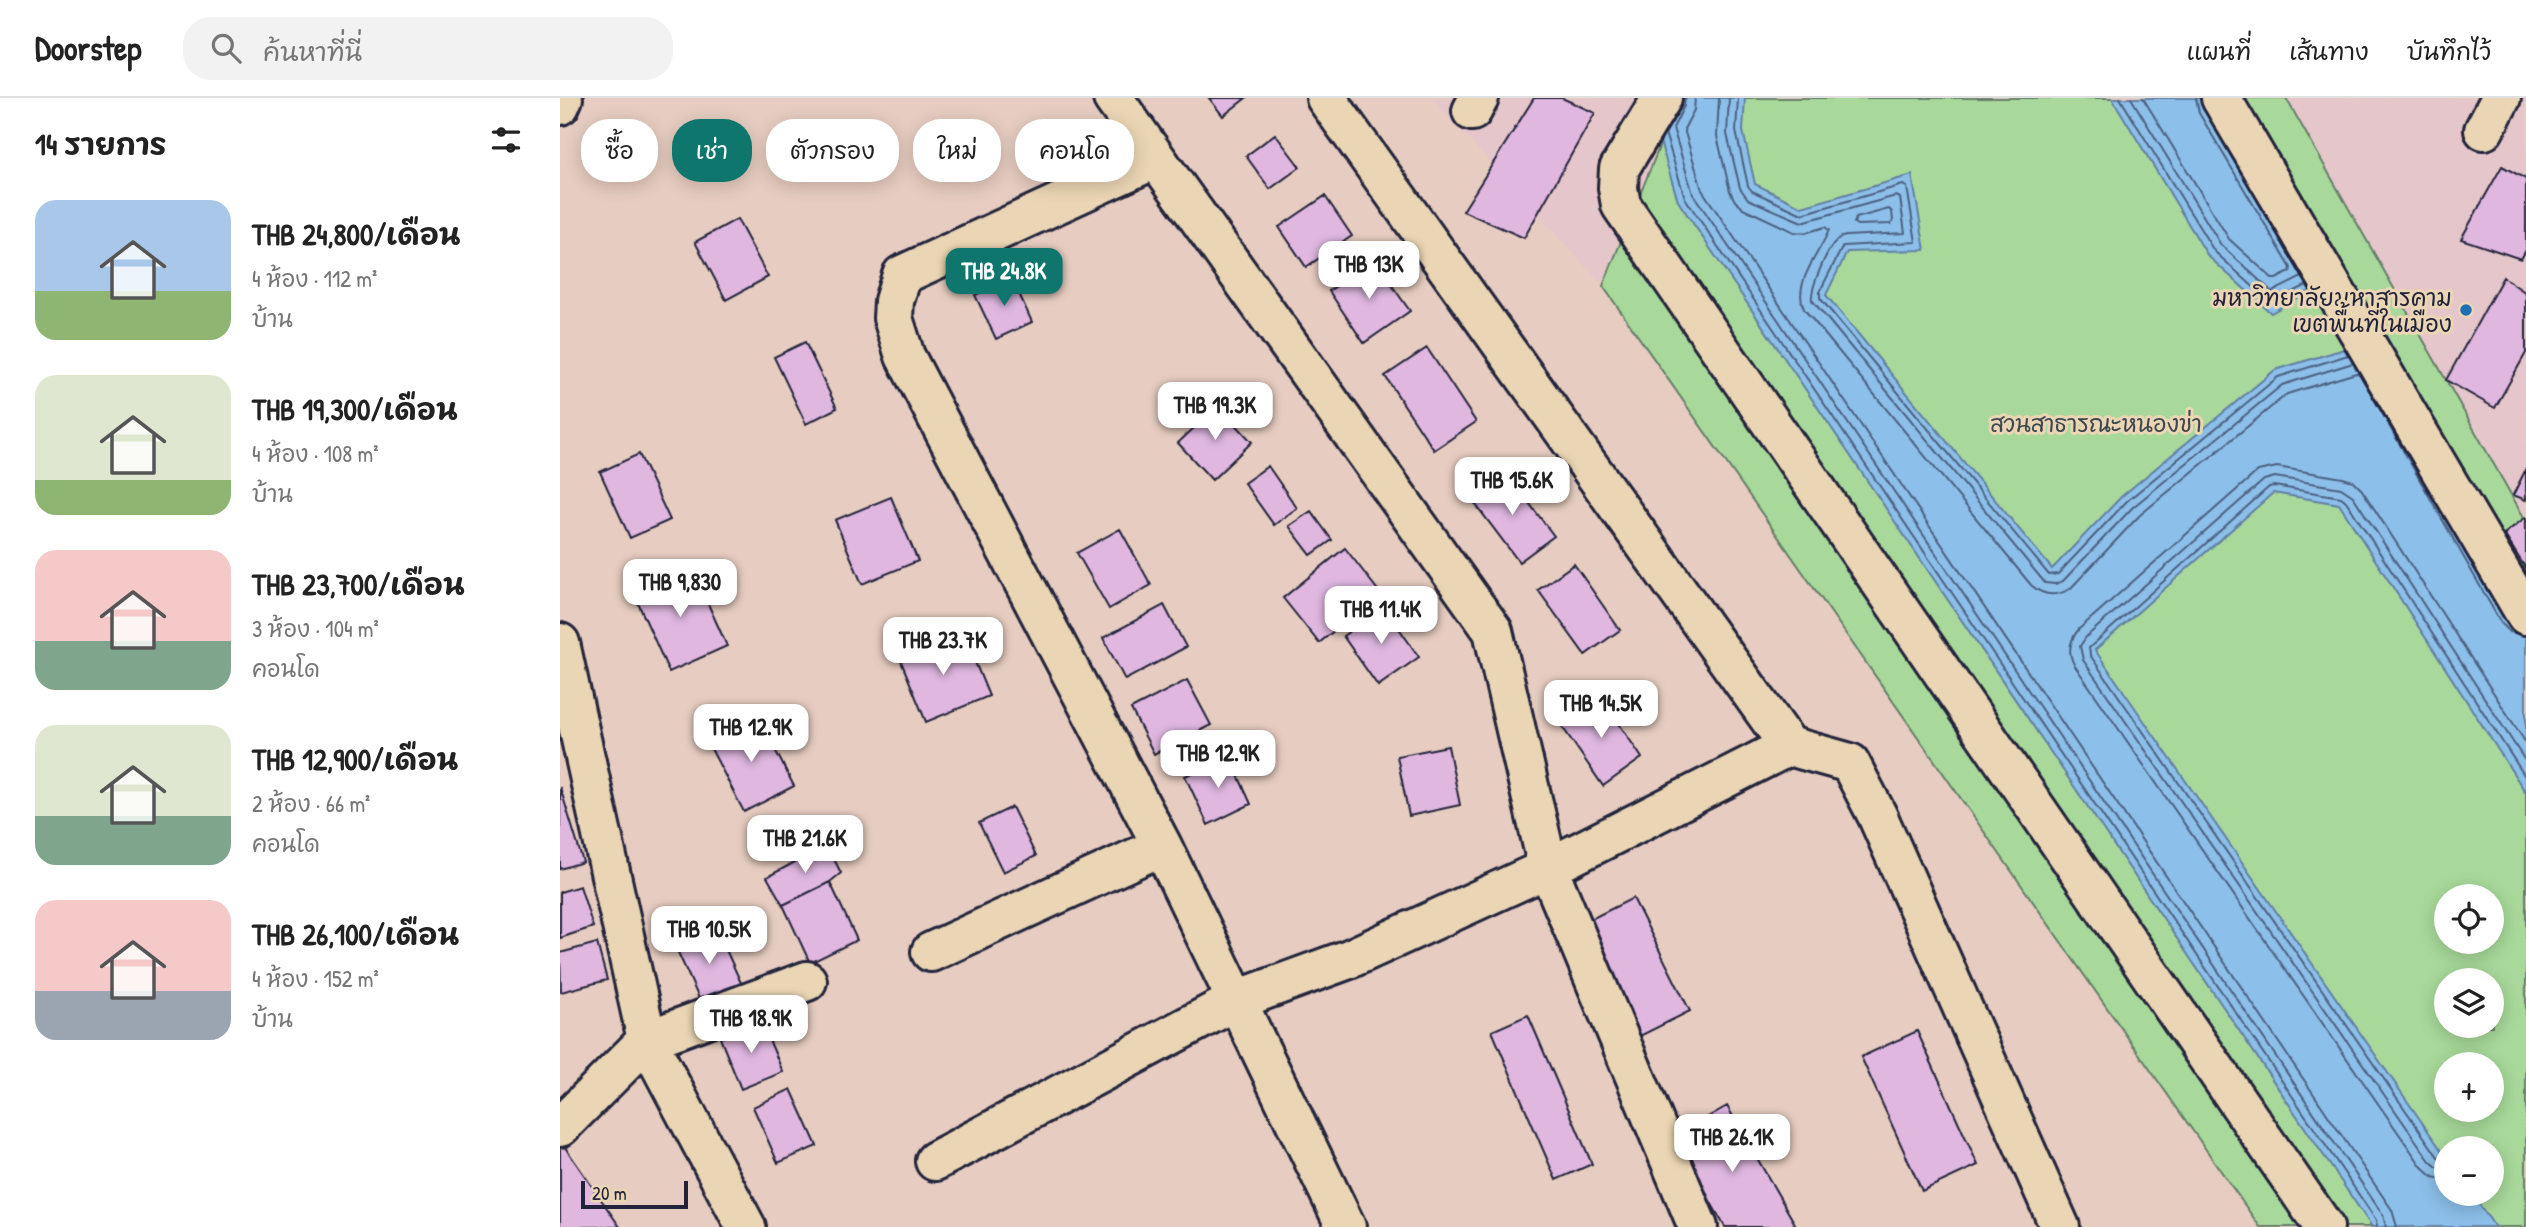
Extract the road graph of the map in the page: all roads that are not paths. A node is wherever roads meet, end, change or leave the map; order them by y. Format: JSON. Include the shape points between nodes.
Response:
{"nodes":[{"id":1,"x":563,"y":98,"type":"edge"},
{"id":2,"x":1113,"y":98,"type":"edge"},
{"id":3,"x":1326,"y":98,"type":"edge"},
{"id":4,"x":1662,"y":98,"type":"edge"},
{"id":5,"x":2221,"y":98,"type":"edge"},
{"id":6,"x":560,"y":105,"type":"edge"},
{"id":7,"x":1156,"y":159,"type":"junction"},
{"id":8,"x":2526,"y":615,"type":"edge"},
{"id":9,"x":560,"y":643,"type":"edge"},
{"id":10,"x":1789,"y":746,"type":"junction"},
{"id":11,"x":1162,"y":846,"type":"junction"},
{"id":12,"x":1548,"y":868,"type":"junction"},
{"id":13,"x":931,"y":952,"type":"dead end"},
{"id":14,"x":807,"y":981,"type":"dead end"},
{"id":15,"x":1237,"y":1000,"type":"junction"},
{"id":16,"x":648,"y":1040,"type":"junction"},
{"id":17,"x":560,"y":1127,"type":"edge"},
{"id":18,"x":935,"y":1161,"type":"dead end"},
{"id":19,"x":746,"y":1227,"type":"edge"},
{"id":20,"x":1346,"y":1227,"type":"edge"},
{"id":21,"x":1698,"y":1227,"type":"edge"},
{"id":22,"x":2060,"y":1227,"type":"edge"},
{"id":23,"x":2325,"y":1227,"type":"edge"}],
"edges":[{"from":1,"to":6,"type":"street"},
{"from":2,"to":7,"type":"street"},
{"from":3,"to":10,"type":"street"},
{"from":4,"to":23,"type":"street","via":[[1619,169],[1621,205]]},
{"from":5,"to":8,"type":"street"},
{"from":7,"to":11,"type":"street","via":[[902,275],[893,318],[905,356]]},
{"from":7,"to":12,"type":"street","via":[[1493,631]]},
{"from":9,"to":16,"type":"street"},
{"from":10,"to":12,"type":"street"},
{"from":10,"to":22,"type":"street","via":[[1850,763]]},
{"from":11,"to":13,"type":"street"},
{"from":11,"to":15,"type":"street"},
{"from":12,"to":15,"type":"street","via":[[1349,959]]},
{"from":12,"to":21,"type":"street"},
{"from":14,"to":16,"type":"street"},
{"from":15,"to":18,"type":"street"},
{"from":15,"to":20,"type":"street"},
{"from":16,"to":17,"type":"street"},
{"from":16,"to":19,"type":"street"}]}
